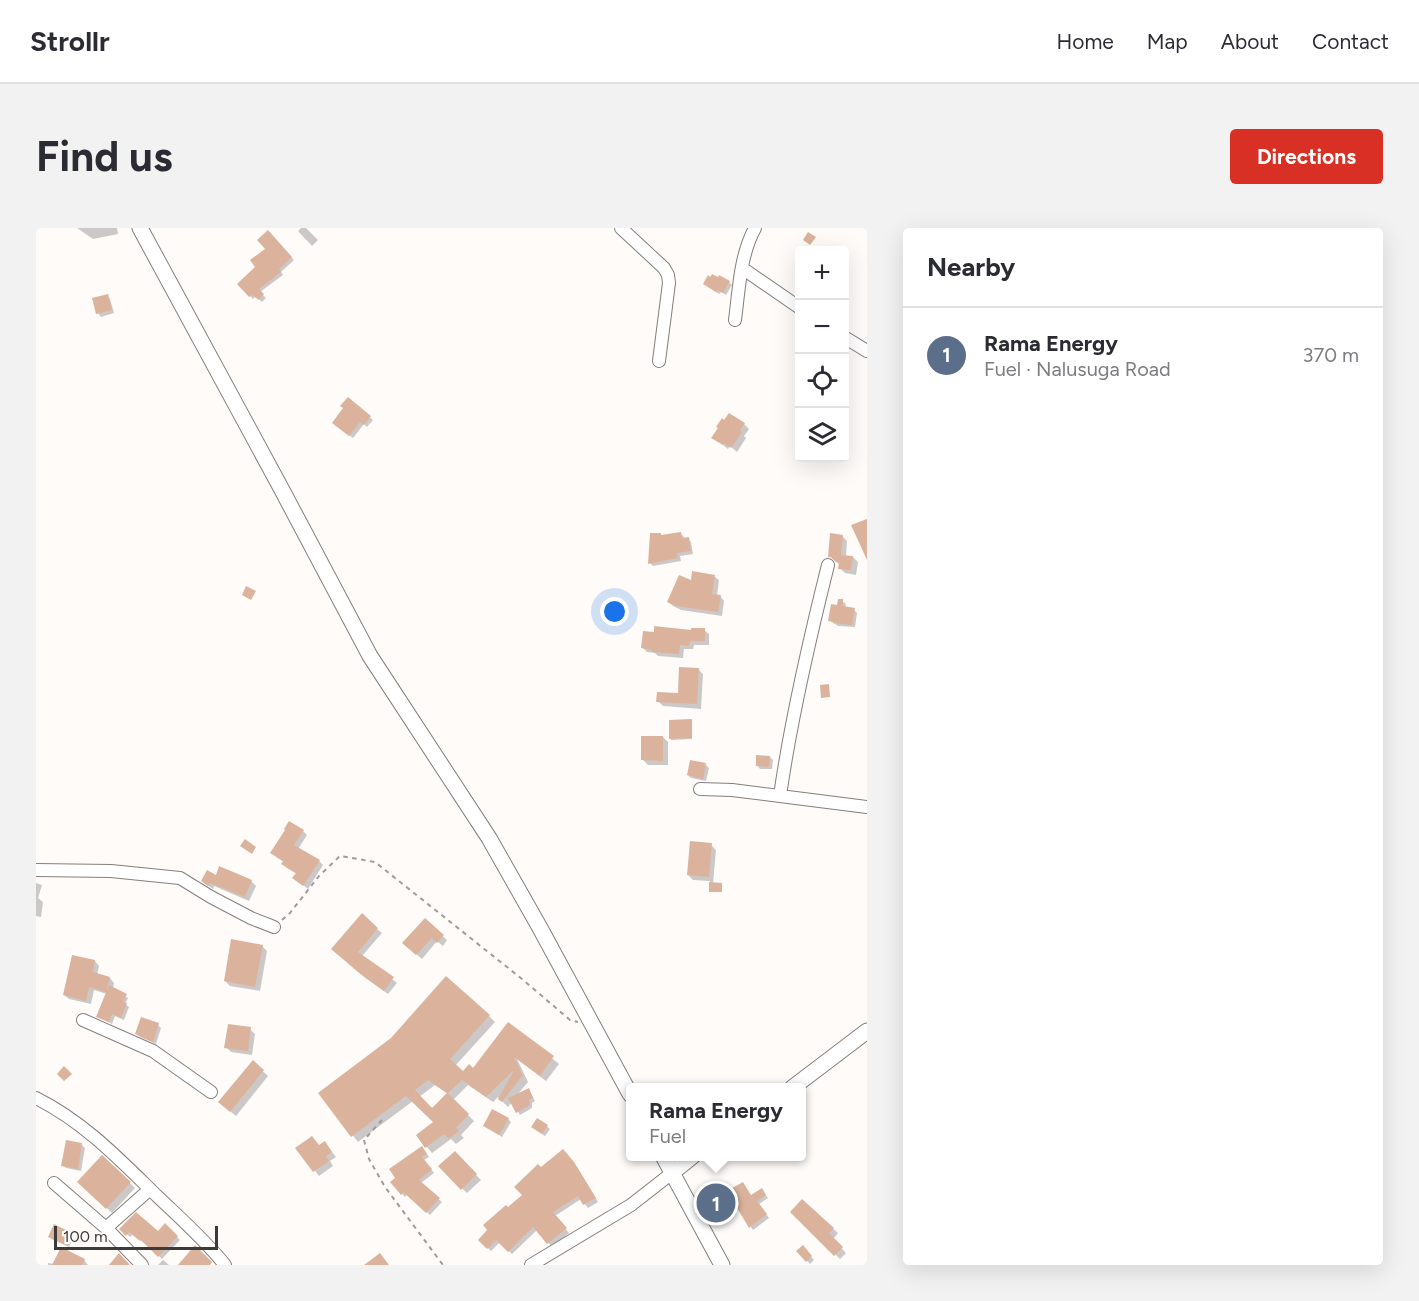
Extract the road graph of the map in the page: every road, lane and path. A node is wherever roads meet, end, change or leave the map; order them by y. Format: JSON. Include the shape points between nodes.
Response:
{"nodes":[{"id":1,"x":140,"y":228,"type":"edge"},
{"id":2,"x":621,"y":228,"type":"edge"},
{"id":3,"x":755,"y":228,"type":"edge"},
{"id":4,"x":742,"y":268,"type":"junction"},
{"id":5,"x":795,"y":305,"type":"edge"},
{"id":6,"x":735,"y":320,"type":"dead end"},
{"id":7,"x":849,"y":340,"type":"edge"},
{"id":8,"x":867,"y":351,"type":"edge"},
{"id":9,"x":659,"y":361,"type":"dead end"},
{"id":10,"x":828,"y":565,"type":"dead end"},
{"id":11,"x":700,"y":789,"type":"dead end"},
{"id":12,"x":780,"y":796,"type":"junction"},
{"id":13,"x":867,"y":807,"type":"edge"},
{"id":14,"x":36,"y":870,"type":"edge"},
{"id":15,"x":274,"y":927,"type":"joint"},
{"id":16,"x":83,"y":1020,"type":"dead end"},
{"id":17,"x":595,"y":1027,"type":"junction"},
{"id":18,"x":867,"y":1031,"type":"edge"},
{"id":19,"x":799,"y":1083,"type":"edge"},
{"id":20,"x":626,"y":1086,"type":"edge"},
{"id":21,"x":211,"y":1092,"type":"dead end"},
{"id":22,"x":36,"y":1098,"type":"edge"},
{"id":23,"x":382,"y":1120,"type":"dead end"},
{"id":24,"x":666,"y":1161,"type":"edge"},
{"id":25,"x":687,"y":1161,"type":"edge"},
{"id":26,"x":672,"y":1173,"type":"junction"},
{"id":27,"x":54,"y":1184,"type":"dead end"},
{"id":28,"x":150,"y":1189,"type":"junction"},
{"id":29,"x":106,"y":1228,"type":"junction"},
{"id":30,"x":142,"y":1265,"type":"edge"},
{"id":31,"x":225,"y":1265,"type":"edge"},
{"id":32,"x":443,"y":1265,"type":"edge"},
{"id":33,"x":531,"y":1265,"type":"edge"},
{"id":34,"x":722,"y":1265,"type":"edge"}],
"edges":[{"from":1,"to":17,"type":"street","via":[[370,656],[489,838]]},
{"from":2,"to":9,"type":"street","via":[[668,275]]},
{"from":3,"to":4,"type":"street"},
{"from":4,"to":5,"type":"street"},
{"from":4,"to":6,"type":"street"},
{"from":7,"to":8,"type":"street"},
{"from":10,"to":12,"type":"street","via":[[808,645]]},
{"from":11,"to":12,"type":"street"},
{"from":12,"to":13,"type":"street"},
{"from":14,"to":15,"type":"street","via":[[111,871],[180,878]]},
{"from":15,"to":17,"type":"path","via":[[340,856],[375,862],[570,1020]]},
{"from":16,"to":21,"type":"street","via":[[153,1052]]},
{"from":17,"to":20,"type":"street"},
{"from":18,"to":19,"type":"street"},
{"from":22,"to":28,"type":"street","via":[[88,1131]]},
{"from":23,"to":32,"type":"path","via":[[364,1140],[369,1159]]},
{"from":24,"to":26,"type":"street"},
{"from":25,"to":26,"type":"street"},
{"from":26,"to":33,"type":"street","via":[[631,1205]]},
{"from":26,"to":34,"type":"street"},
{"from":27,"to":29,"type":"street"},
{"from":28,"to":29,"type":"street"},
{"from":28,"to":31,"type":"street"},
{"from":29,"to":30,"type":"street"}]}
